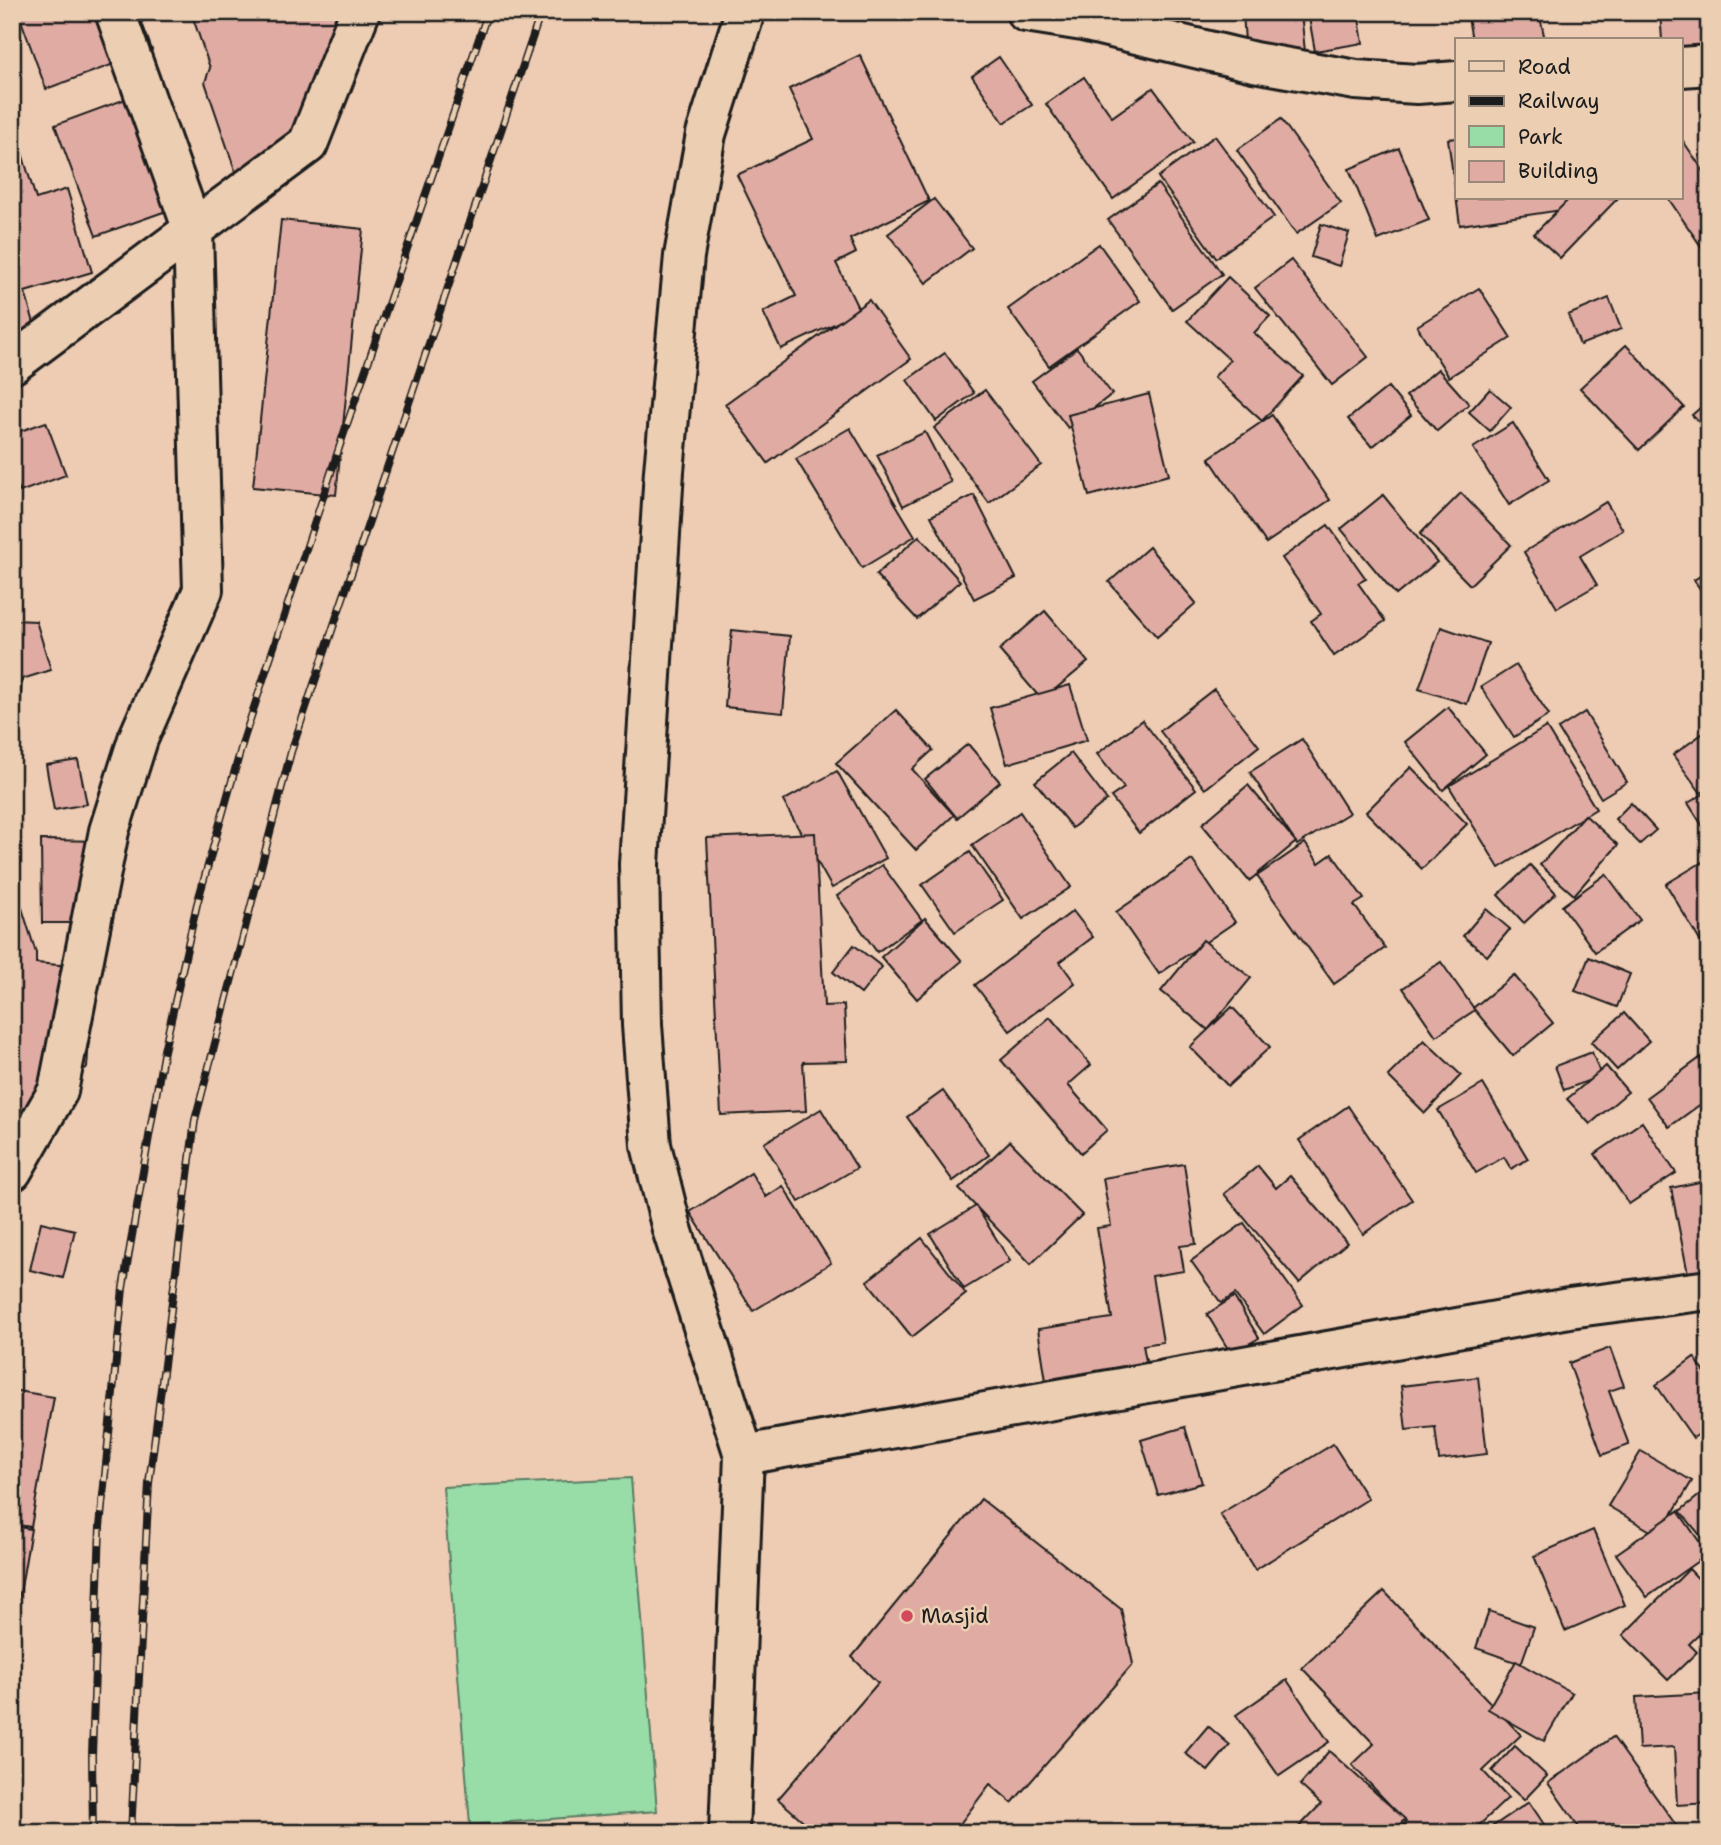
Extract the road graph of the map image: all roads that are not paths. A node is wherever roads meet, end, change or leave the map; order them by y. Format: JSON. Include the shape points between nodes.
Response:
{"nodes":[{"id":1,"x":115,"y":12,"type":"edge"},
{"id":2,"x":360,"y":12,"type":"edge"},
{"id":3,"x":745,"y":12,"type":"edge"},
{"id":4,"x":1026,"y":12,"type":"edge"},
{"id":5,"x":1709,"y":65,"type":"edge"},
{"id":6,"x":1682,"y":67,"type":"edge"},
{"id":7,"x":1455,"y":81,"type":"edge"},
{"id":8,"x":193,"y":230,"type":"junction"},
{"id":9,"x":12,"y":364,"type":"edge"},
{"id":10,"x":12,"y":1171,"type":"edge"},
{"id":11,"x":1709,"y":1290,"type":"edge"},
{"id":12,"x":744,"y":1455,"type":"junction"},
{"id":13,"x":729,"y":1833,"type":"edge"}],
"edges":[{"from":1,"to":8,"type":"street"},
{"from":2,"to":8,"type":"street","via":[[308,144]]},
{"from":3,"to":12,"type":"street","via":[[706,134],[684,257],[664,471],[639,864],[642,1025],[651,1145],[672,1229]]},
{"from":4,"to":7,"type":"street","via":[[1356,80]]},
{"from":5,"to":6,"type":"street"},
{"from":8,"to":9,"type":"street"},
{"from":8,"to":10,"type":"street","via":[[203,590],[138,739],[109,831],[58,1091]]},
{"from":11,"to":12,"type":"street","via":[[1569,1308]]},
{"from":12,"to":13,"type":"street"}]}
